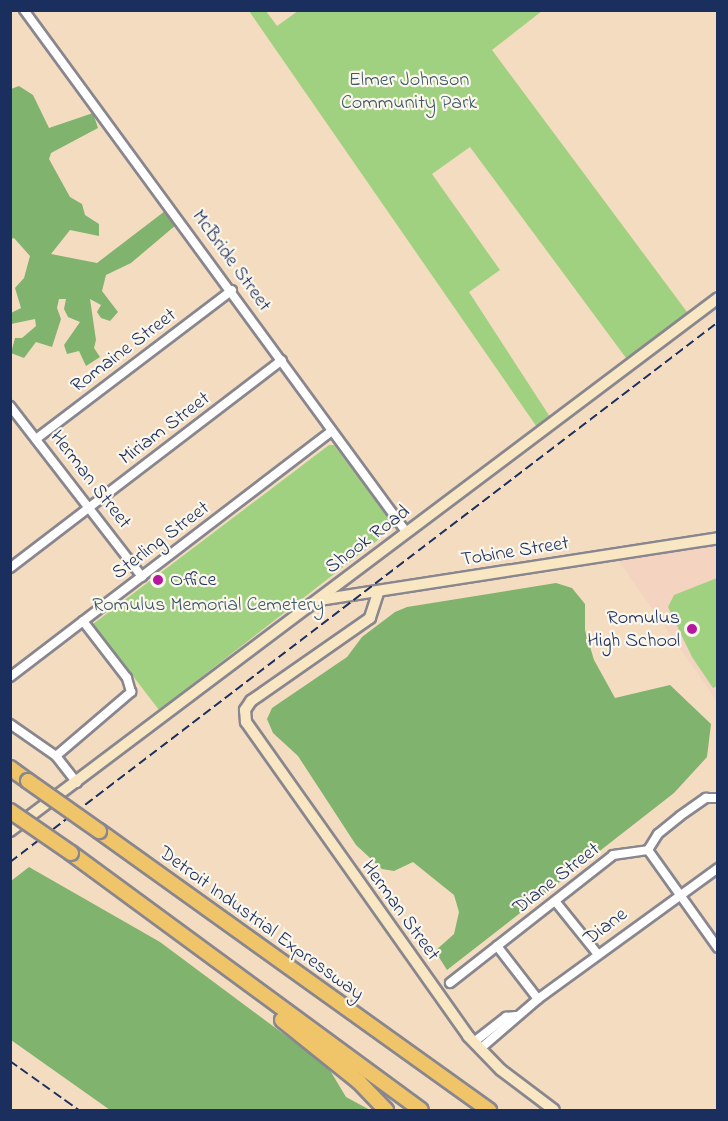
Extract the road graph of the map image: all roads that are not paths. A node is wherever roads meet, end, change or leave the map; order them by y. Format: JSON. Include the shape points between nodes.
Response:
{"nodes":[{"id":1,"x":24,"y":10,"type":"edge"},
{"id":2,"x":232,"y":290,"type":"junction"},
{"id":3,"x":717,"y":298,"type":"edge"},
{"id":4,"x":282,"y":360,"type":"junction"},
{"id":5,"x":10,"y":406,"type":"edge"},
{"id":6,"x":332,"y":431,"type":"junction"},
{"id":7,"x":36,"y":439,"type":"junction"},
{"id":8,"x":89,"y":508,"type":"junction"},
{"id":9,"x":407,"y":533,"type":"junction"},
{"id":10,"x":717,"y":538,"type":"edge"},
{"id":11,"x":10,"y":568,"type":"edge"},
{"id":12,"x":142,"y":577,"type":"junction"},
{"id":13,"x":378,"y":593,"type":"junction"},
{"id":14,"x":319,"y":600,"type":"junction"},
{"id":15,"x":83,"y":621,"type":"junction"},
{"id":16,"x":10,"y":677,"type":"edge"},
{"id":17,"x":10,"y":724,"type":"edge"},
{"id":18,"x":56,"y":756,"type":"junction"},
{"id":19,"x":10,"y":768,"type":"edge"},
{"id":20,"x":77,"y":783,"type":"junction"},
{"id":21,"x":717,"y":798,"type":"edge"},
{"id":22,"x":10,"y":811,"type":"edge"},
{"id":23,"x":10,"y":831,"type":"edge"},
{"id":24,"x":648,"y":850,"type":"junction"},
{"id":25,"x":71,"y":854,"type":"junction"},
{"id":26,"x":717,"y":868,"type":"edge"},
{"id":27,"x":680,"y":894,"type":"junction"},
{"id":28,"x":555,"y":901,"type":"junction"},
{"id":29,"x":497,"y":946,"type":"junction"},
{"id":30,"x":717,"y":948,"type":"edge"},
{"id":31,"x":597,"y":953,"type":"junction"},
{"id":32,"x":450,"y":983,"type":"dead end"},
{"id":33,"x":538,"y":999,"type":"junction"},
{"id":34,"x":477,"y":1046,"type":"junction"},
{"id":35,"x":450,"y":1084,"type":"junction"},
{"id":36,"x":386,"y":1110,"type":"edge"},
{"id":37,"x":421,"y":1110,"type":"edge"},
{"id":38,"x":489,"y":1110,"type":"edge"},
{"id":39,"x":500,"y":1110,"type":"edge"},
{"id":40,"x":554,"y":1110,"type":"edge"}],
"edges":[{"from":1,"to":2,"type":"street","name":"McBride Street"},
{"from":2,"to":4,"type":"street","name":"McBride Street"},
{"from":2,"to":7,"type":"street","name":"Romaine Street"},
{"from":3,"to":9,"type":"street","name":"Shook Road"},
{"from":4,"to":6,"type":"street","name":"McBride Street"},
{"from":4,"to":8,"type":"street","name":"Miriam Street"},
{"from":5,"to":7,"type":"street","name":"Herman Street"},
{"from":6,"to":9,"type":"street","name":"McBride Street"},
{"from":6,"to":12,"type":"street","name":"Sterling Street"},
{"from":7,"to":8,"type":"street","name":"Herman Street"},
{"from":8,"to":11,"type":"street","name":"Miriam Street"},
{"from":8,"to":12,"type":"street","name":"Herman Street"},
{"from":9,"to":14,"type":"street","name":"Shook Road"},
{"from":10,"to":13,"type":"street","name":"Tobine Street"},
{"from":12,"to":15,"type":"street","name":"Sterling Street"},
{"from":13,"to":14,"type":"street","name":"Tobine Street"},
{"from":13,"to":34,"type":"street","name":"Herman Street","via":[[369,618],[251,701],[245,710],[246,722]]},
{"from":14,"to":20,"type":"street","name":"Shook Road"},
{"from":15,"to":16,"type":"street","name":"Sterling Street"},
{"from":15,"to":18,"type":"street","via":[[127,678],[131,690],[126,700]]},
{"from":17,"to":18,"type":"street"},
{"from":18,"to":20,"type":"street"},
{"from":19,"to":35,"type":"highway","name":"Detroit Industrial Expressway","bridge":true},
{"from":20,"to":23,"type":"street","name":"Shook Road"},
{"from":21,"to":24,"type":"street","via":[[706,798],[680,816],[655,837]]},
{"from":22,"to":25,"type":"highway","bridge":true},
{"from":24,"to":27,"type":"street"},
{"from":24,"to":28,"type":"street","name":"Diane Street","via":[[614,855]]},
{"from":25,"to":36,"type":"highway","via":[[71,861],[216,966],[341,1066]]},
{"from":25,"to":37,"type":"highway"},
{"from":26,"to":27,"type":"street","name":"Diane"},
{"from":27,"to":30,"type":"street"},
{"from":27,"to":31,"type":"street","name":"Diane"},
{"from":28,"to":29,"type":"street","name":"Diane Street"},
{"from":28,"to":31,"type":"street"},
{"from":29,"to":32,"type":"street","name":"Diane Street"},
{"from":29,"to":33,"type":"street"},
{"from":31,"to":33,"type":"street","name":"Diane"},
{"from":33,"to":34,"type":"street","name":"Diane","via":[[516,1016],[509,1027]]},
{"from":34,"to":40,"type":"street","name":"Herman Street"},
{"from":35,"to":38,"type":"highway","name":"Detroit Industrial Expressway"},
{"from":35,"to":39,"type":"highway"}]}
